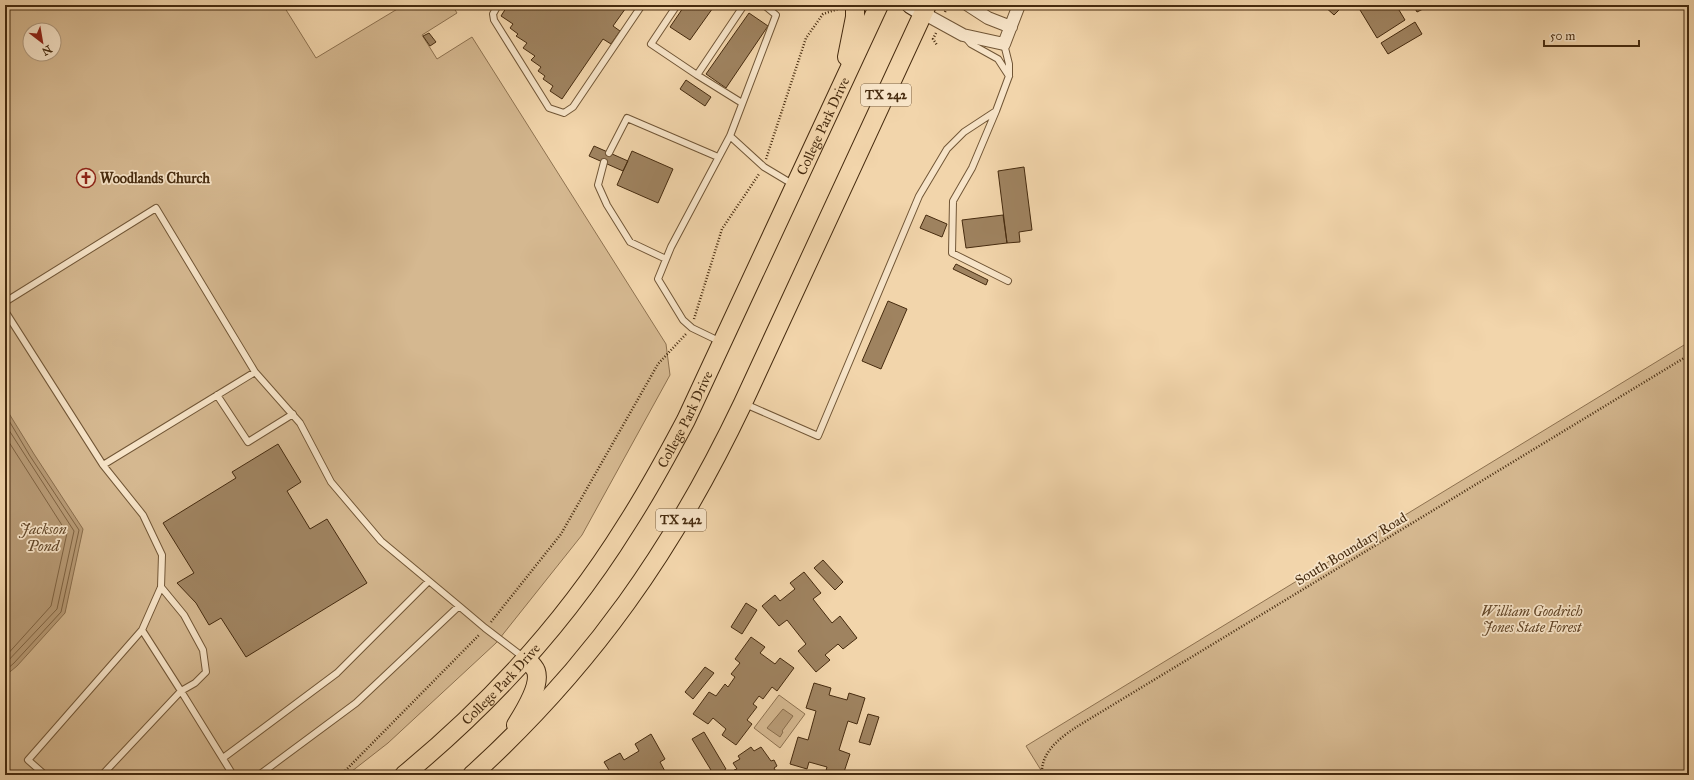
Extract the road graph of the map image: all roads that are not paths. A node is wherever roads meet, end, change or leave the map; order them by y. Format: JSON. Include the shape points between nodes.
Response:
{"nodes":[{"id":1,"x":498,"y":5,"type":"edge"},
{"id":2,"x":642,"y":5,"type":"edge"},
{"id":3,"x":677,"y":5,"type":"edge"},
{"id":4,"x":744,"y":5,"type":"edge"},
{"id":5,"x":764,"y":5,"type":"edge"},
{"id":6,"x":880,"y":5,"type":"edge"},
{"id":7,"x":968,"y":5,"type":"edge"},
{"id":8,"x":1019,"y":5,"type":"edge"},
{"id":9,"x":849,"y":6,"type":"edge"},
{"id":10,"x":920,"y":8,"type":"edge"},
{"id":11,"x":1011,"y":28,"type":"junction"},
{"id":12,"x":963,"y":35,"type":"junction"},
{"id":13,"x":1004,"y":44,"type":"junction"},
{"id":14,"x":697,"y":75,"type":"junction"},
{"id":15,"x":1010,"y":76,"type":"junction"},
{"id":16,"x":842,"y":87,"type":"junction"},
{"id":17,"x":742,"y":103,"type":"junction"},
{"id":18,"x":996,"y":111,"type":"junction"},
{"id":19,"x":730,"y":136,"type":"junction"},
{"id":20,"x":609,"y":153,"type":"dead end"},
{"id":21,"x":718,"y":157,"type":"junction"},
{"id":22,"x":604,"y":162,"type":"dead end"},
{"id":23,"x":795,"y":186,"type":"junction"},
{"id":24,"x":666,"y":260,"type":"junction"},
{"id":25,"x":1008,"y":281,"type":"dead end"},
{"id":26,"x":5,"y":302,"type":"edge"},
{"id":27,"x":5,"y":310,"type":"edge"},
{"id":28,"x":722,"y":342,"type":"junction"},
{"id":29,"x":255,"y":372,"type":"junction"},
{"id":30,"x":218,"y":395,"type":"junction"},
{"id":31,"x":743,"y":403,"type":"junction"},
{"id":32,"x":293,"y":414,"type":"junction"},
{"id":33,"x":103,"y":466,"type":"junction"},
{"id":34,"x":429,"y":581,"type":"junction"},
{"id":35,"x":161,"y":587,"type":"junction"},
{"id":36,"x":459,"y":606,"type":"junction"},
{"id":37,"x":142,"y":630,"type":"junction"},
{"id":38,"x":526,"y":659,"type":"junction"},
{"id":39,"x":181,"y":691,"type":"junction"},
{"id":40,"x":506,"y":743,"type":"junction"},
{"id":41,"x":223,"y":758,"type":"junction"},
{"id":42,"x":45,"y":775,"type":"edge"},
{"id":43,"x":102,"y":775,"type":"edge"},
{"id":44,"x":233,"y":775,"type":"edge"},
{"id":45,"x":260,"y":775,"type":"edge"},
{"id":46,"x":404,"y":775,"type":"edge"},
{"id":47,"x":472,"y":775,"type":"edge"}],
"edges":[{"from":1,"to":2,"type":"lane","via":[[492,14],[494,20],[549,108],[564,113],[573,108]]},
{"from":3,"to":14,"type":"lane","via":[[651,44]]},
{"from":4,"to":14,"type":"lane"},
{"from":5,"to":17,"type":"lane","via":[[776,15]]},
{"from":6,"to":16,"type":"main road","name":"College Park Drive","number":"TX 242"},
{"from":7,"to":11,"type":"street","via":[[988,18]]},
{"from":8,"to":11,"type":"street"},
{"from":9,"to":16,"type":"main road","via":[[856,17]]},
{"from":10,"to":12,"type":"street"},
{"from":10,"to":31,"type":"main road","number":"TX 242"},
{"from":11,"to":13,"type":"street"},
{"from":12,"to":13,"type":"street"},
{"from":12,"to":15,"type":"lane","via":[[972,44],[998,60]]},
{"from":13,"to":15,"type":"lane"},
{"from":14,"to":17,"type":"lane"},
{"from":15,"to":18,"type":"lane"},
{"from":16,"to":23,"type":"main road","name":"College Park Drive","number":"TX 242"},
{"from":17,"to":19,"type":"lane"},
{"from":18,"to":25,"type":"lane","via":[[972,168],[953,201],[952,253]]},
{"from":18,"to":31,"type":"lane","via":[[964,132],[947,149],[919,196],[818,436]]},
{"from":19,"to":21,"type":"lane"},
{"from":19,"to":23,"type":"lane","via":[[764,167]]},
{"from":20,"to":21,"type":"lane","via":[[627,118]]},
{"from":21,"to":24,"type":"lane"},
{"from":22,"to":24,"type":"lane","via":[[598,185],[630,242]]},
{"from":23,"to":28,"type":"main road","name":"College Park Drive","number":"TX 242"},
{"from":24,"to":28,"type":"lane","via":[[658,279],[683,320],[692,328]]},
{"from":26,"to":29,"type":"lane","via":[[156,208]]},
{"from":27,"to":33,"type":"lane"},
{"from":28,"to":38,"type":"main road","name":"College Park Drive","number":"TX 242","via":[[686,420],[626,527],[593,575]]},
{"from":29,"to":30,"type":"lane"},
{"from":29,"to":32,"type":"lane"},
{"from":30,"to":32,"type":"lane","via":[[248,442]]},
{"from":30,"to":33,"type":"lane"},
{"from":31,"to":40,"type":"main road","number":"TX 242","via":[[684,516],[628,602],[567,679]]},
{"from":32,"to":34,"type":"lane","via":[[300,422],[331,482],[381,541]]},
{"from":33,"to":35,"type":"lane","via":[[143,515],[162,555]]},
{"from":34,"to":36,"type":"lane"},
{"from":34,"to":41,"type":"lane","via":[[337,673]]},
{"from":35,"to":37,"type":"lane"},
{"from":35,"to":39,"type":"lane","via":[[184,615],[203,650],[206,672],[195,683]]},
{"from":36,"to":38,"type":"lane"},
{"from":36,"to":45,"type":"lane","via":[[356,703]]},
{"from":37,"to":39,"type":"lane"},
{"from":37,"to":42,"type":"lane","via":[[28,760]]},
{"from":38,"to":40,"type":"main road","via":[[534,666],[536,682],[526,707]]},
{"from":38,"to":46,"type":"main road","name":"College Park Drive","number":"TX 242","via":[[483,704]]},
{"from":39,"to":41,"type":"lane"},
{"from":39,"to":43,"type":"lane"},
{"from":40,"to":47,"type":"main road","number":"TX 242"},
{"from":41,"to":44,"type":"lane"}]}
